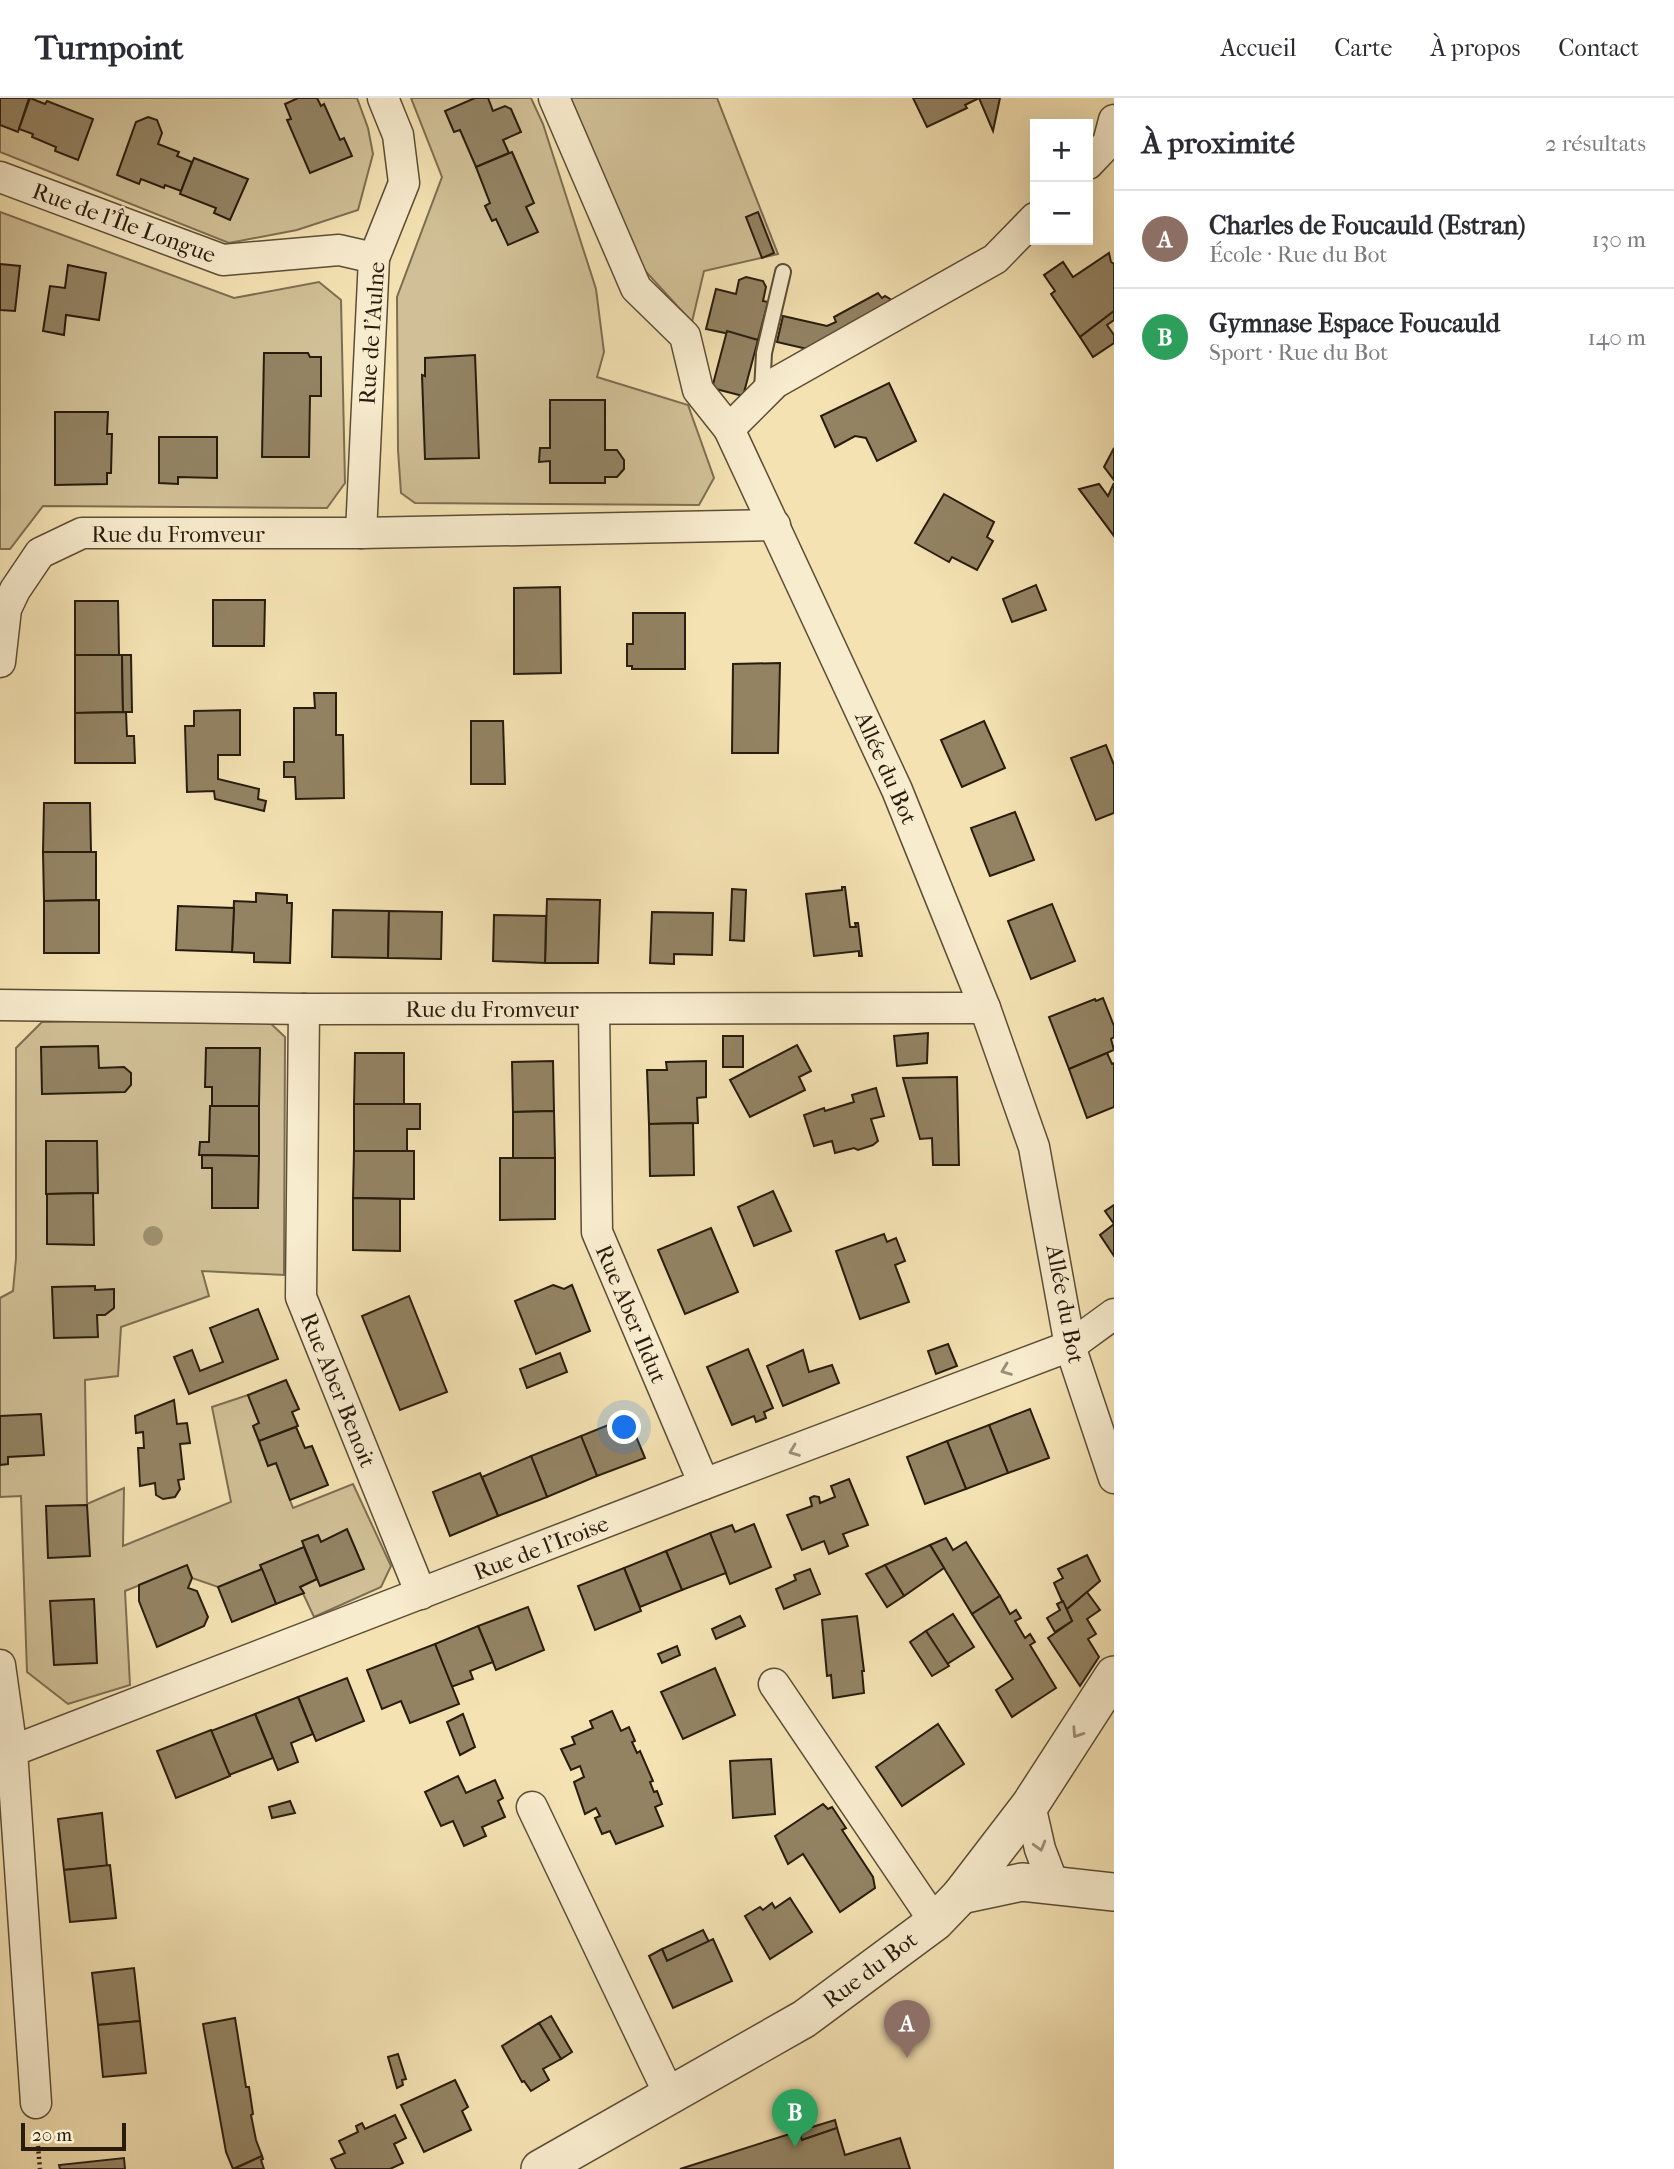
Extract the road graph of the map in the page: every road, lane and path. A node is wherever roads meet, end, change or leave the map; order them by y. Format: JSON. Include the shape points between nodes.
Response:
{"nodes":[{"id":1,"x":383,"y":98,"type":"edge"},
{"id":2,"x":554,"y":98,"type":"edge"},
{"id":3,"x":1114,"y":120,"type":"edge"},
{"id":4,"x":1093,"y":159,"type":"edge"},
{"id":5,"x":0,"y":177,"type":"edge"},
{"id":6,"x":1030,"y":223,"type":"edge"},
{"id":7,"x":374,"y":258,"type":"junction"},
{"id":8,"x":783,"y":272,"type":"dead end"},
{"id":9,"x":761,"y":397,"type":"junction"},
{"id":10,"x":729,"y":429,"type":"junction"},
{"id":11,"x":775,"y":525,"type":"junction"},
{"id":12,"x":361,"y":533,"type":"junction"},
{"id":13,"x":0,"y":662,"type":"edge"},
{"id":14,"x":0,"y":1005,"type":"edge"},
{"id":15,"x":985,"y":1008,"type":"junction"},
{"id":16,"x":304,"y":1009,"type":"junction"},
{"id":17,"x":594,"y":1010,"type":"junction"},
{"id":18,"x":1114,"y":1314,"type":"edge"},
{"id":19,"x":1070,"y":1346,"type":"junction"},
{"id":20,"x":1114,"y":1478,"type":"edge"},
{"id":21,"x":704,"y":1484,"type":"junction"},
{"id":22,"x":421,"y":1594,"type":"junction"},
{"id":23,"x":0,"y":1665,"type":"edge"},
{"id":24,"x":1114,"y":1675,"type":"edge"},
{"id":25,"x":774,"y":1684,"type":"dead end"},
{"id":26,"x":12,"y":1751,"type":"junction"},
{"id":27,"x":1030,"y":1805,"type":"junction"},
{"id":28,"x":532,"y":1807,"type":"dead end"},
{"id":29,"x":1054,"y":1886,"type":"junction"},
{"id":30,"x":1114,"y":1892,"type":"edge"},
{"id":31,"x":961,"y":1895,"type":"junction"},
{"id":32,"x":935,"y":1922,"type":"junction"},
{"id":33,"x":670,"y":2096,"type":"junction"},
{"id":34,"x":36,"y":2104,"type":"dead end"},
{"id":35,"x":540,"y":2169,"type":"edge"}],
"edges":[{"from":1,"to":7,"type":"street","name":"Rue de l'Aulne","via":[[398,135],[404,183]]},
{"from":2,"to":10,"type":"street","name":"Allée du Bot","via":[[636,288],[685,336],[698,390]]},
{"from":3,"to":4,"type":"street","via":[[1108,143]]},
{"from":5,"to":7,"type":"street","name":"Rue de l'Île Longue","via":[[223,260],[339,250]]},
{"from":6,"to":9,"type":"street","via":[[995,259],[775,383]]},
{"from":7,"to":12,"type":"street","name":"Rue de l'Aulne"},
{"from":8,"to":9,"type":"lane","via":[[764,353]]},
{"from":9,"to":10,"type":"street"},
{"from":10,"to":11,"type":"street","name":"Allée du Bot"},
{"from":11,"to":12,"type":"street","name":"Rue du Fromveur"},
{"from":11,"to":15,"type":"street","name":"Allée du Bot","via":[[897,790]]},
{"from":12,"to":13,"type":"street","name":"Rue du Fromveur","via":[[82,533],[40,553],[15,590],[6,609]]},
{"from":14,"to":16,"type":"street","name":"Rue du Fromveur"},
{"from":15,"to":17,"type":"street","name":"Rue du Fromveur"},
{"from":15,"to":19,"type":"street","name":"Allée du Bot","via":[[1034,1147]]},
{"from":16,"to":17,"type":"street","name":"Rue du Fromveur"},
{"from":16,"to":22,"type":"street","name":"Rue Aber Benoit","via":[[300,1297]]},
{"from":17,"to":21,"type":"street","name":"Rue Aber Ildut","via":[[597,1232]]},
{"from":18,"to":19,"type":"street","name":"Rue de l'Iroise"},
{"from":19,"to":20,"type":"street","name":"Allée du Bot"},
{"from":19,"to":21,"type":"street","name":"Rue de l'Iroise","one_way":true},
{"from":21,"to":22,"type":"street","name":"Rue de l'Iroise"},
{"from":22,"to":26,"type":"street","name":"Rue de l'Iroise"},
{"from":23,"to":26,"type":"street"},
{"from":24,"to":27,"type":"street","name":"Rue du Bot","one_way":true},
{"from":25,"to":32,"type":"street"},
{"from":26,"to":34,"type":"street"},
{"from":27,"to":29,"type":"street","one_way":true},
{"from":27,"to":31,"type":"street","name":"Rue du Bot"},
{"from":28,"to":33,"type":"street"},
{"from":29,"to":30,"type":"street"},
{"from":29,"to":31,"type":"street","via":[[1022,1882]]},
{"from":31,"to":32,"type":"street","name":"Rue du Bot"},
{"from":32,"to":33,"type":"street","name":"Rue du Bot","via":[[804,2019]]},
{"from":33,"to":35,"type":"street","name":"Rue du Bot"}]}
